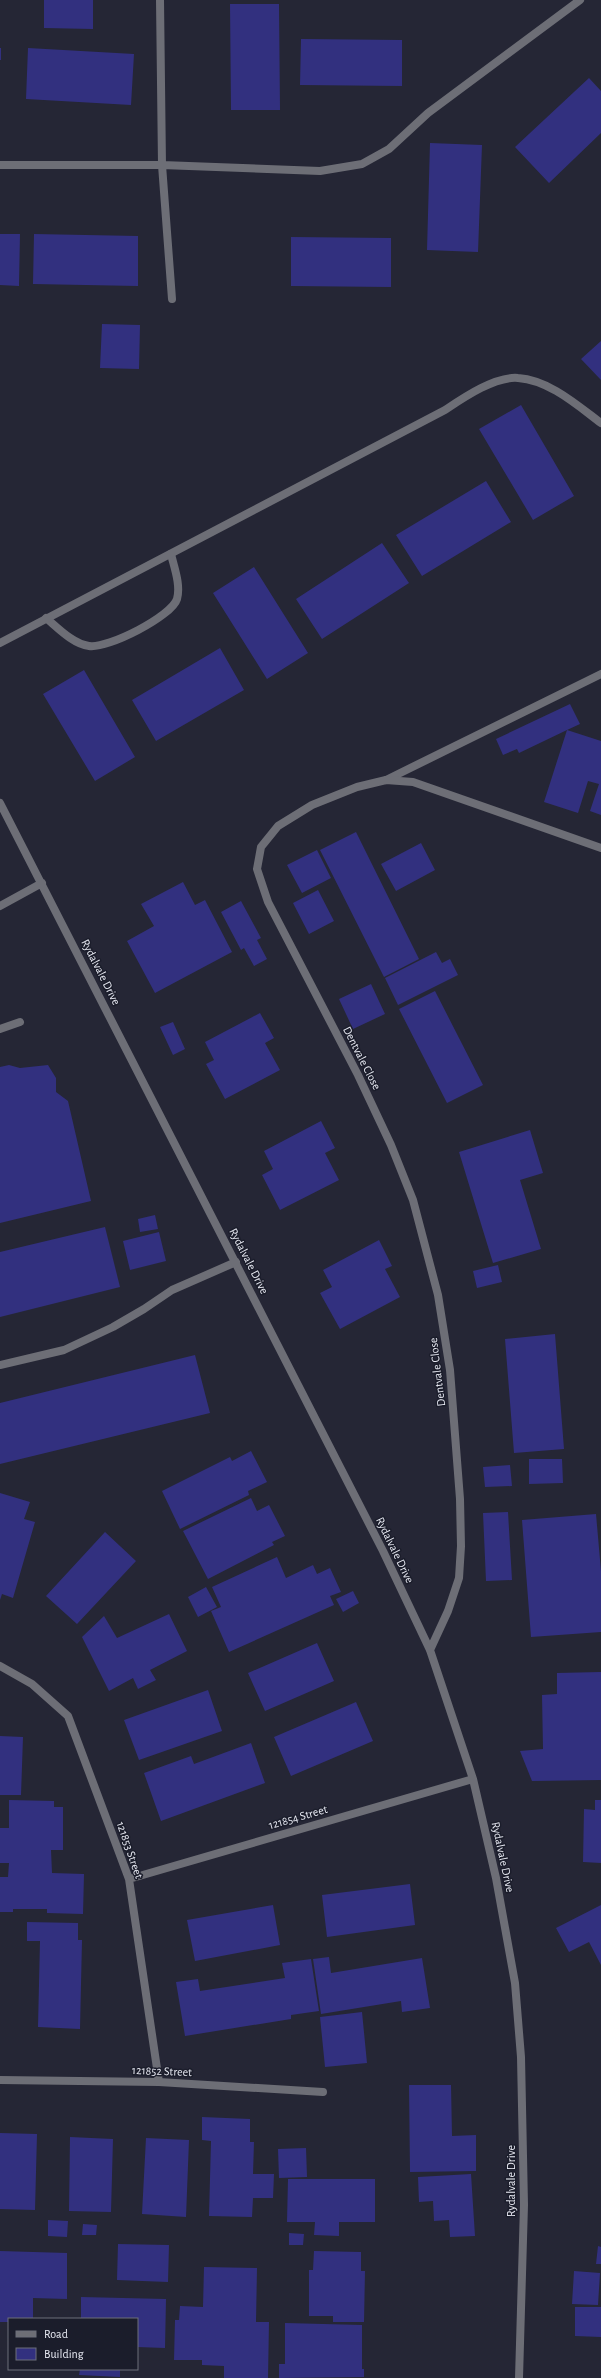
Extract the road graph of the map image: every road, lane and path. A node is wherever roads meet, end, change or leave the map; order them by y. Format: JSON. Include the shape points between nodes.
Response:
{"nodes":[{"id":1,"x":160,"y":0,"type":"edge"},
{"id":2,"x":580,"y":0,"type":"edge"},
{"id":3,"x":0,"y":165,"type":"edge"},
{"id":4,"x":162,"y":165,"type":"junction"},
{"id":5,"x":172,"y":299,"type":"dead end"},
{"id":6,"x":601,"y":423,"type":"edge"},
{"id":7,"x":171,"y":554,"type":"junction"},
{"id":8,"x":46,"y":618,"type":"junction"},
{"id":9,"x":0,"y":643,"type":"edge"},
{"id":10,"x":601,"y":674,"type":"edge"},
{"id":11,"x":386,"y":780,"type":"junction"},
{"id":12,"x":0,"y":803,"type":"edge"},
{"id":13,"x":601,"y":848,"type":"edge"},
{"id":14,"x":42,"y":884,"type":"junction"},
{"id":15,"x":0,"y":906,"type":"edge"},
{"id":16,"x":20,"y":1022,"type":"dead end"},
{"id":17,"x":0,"y":1028,"type":"edge"},
{"id":18,"x":236,"y":1262,"type":"junction"},
{"id":19,"x":0,"y":1365,"type":"edge"},
{"id":20,"x":430,"y":1650,"type":"junction"},
{"id":21,"x":0,"y":1666,"type":"edge"},
{"id":22,"x":473,"y":1779,"type":"junction"},
{"id":23,"x":129,"y":1879,"type":"junction"},
{"id":24,"x":0,"y":2080,"type":"edge"},
{"id":25,"x":159,"y":2082,"type":"junction"},
{"id":26,"x":323,"y":2092,"type":"dead end"},
{"id":27,"x":519,"y":2378,"type":"edge"}],
"edges":[{"from":1,"to":4,"type":"street"},
{"from":2,"to":4,"type":"street","via":[[428,113],[389,149],[362,164],[320,171]]},
{"from":3,"to":4,"type":"street"},
{"from":4,"to":5,"type":"street"},
{"from":6,"to":7,"type":"street","via":[[572,401],[542,384],[517,378],[495,382]]},
{"from":7,"to":8,"type":"street"},
{"from":7,"to":8,"type":"street","via":[[178,587],[177,599],[170,611],[124,637],[104,645],[89,646],[76,641]]},
{"from":8,"to":9,"type":"street"},
{"from":10,"to":11,"type":"street"},
{"from":11,"to":13,"type":"street","name":"Dentvale Close","via":[[413,782]]},
{"from":11,"to":20,"type":"street","name":"Dentvale Close","via":[[312,805],[278,826],[261,847],[257,869],[268,902],[358,1075],[390,1145],[413,1200],[438,1295],[450,1370],[460,1499],[460,1546],[459,1578],[448,1611]]},
{"from":12,"to":14,"type":"street","name":"Rydalvale Drive"},
{"from":14,"to":15,"type":"street"},
{"from":14,"to":18,"type":"street","name":"Rydalvale Drive"},
{"from":16,"to":17,"type":"street"},
{"from":18,"to":19,"type":"street","via":[[172,1290],[119,1323],[64,1350]]},
{"from":18,"to":20,"type":"street","name":"Rydalvale Drive","via":[[383,1551]]},
{"from":20,"to":22,"type":"street","name":"Rydalvale Drive"},
{"from":21,"to":23,"type":"street","name":"121853 Street","via":[[32,1684],[68,1716]]},
{"from":22,"to":23,"type":"street","name":"121854 Street"},
{"from":22,"to":27,"type":"street","name":"Rydalvale Drive","via":[[496,1878],[515,1983],[521,2057],[524,2205]]},
{"from":23,"to":25,"type":"street","name":"121853 Street"},
{"from":24,"to":25,"type":"street","name":"121852 Street"},
{"from":25,"to":26,"type":"street","name":"121852 Street"}]}
